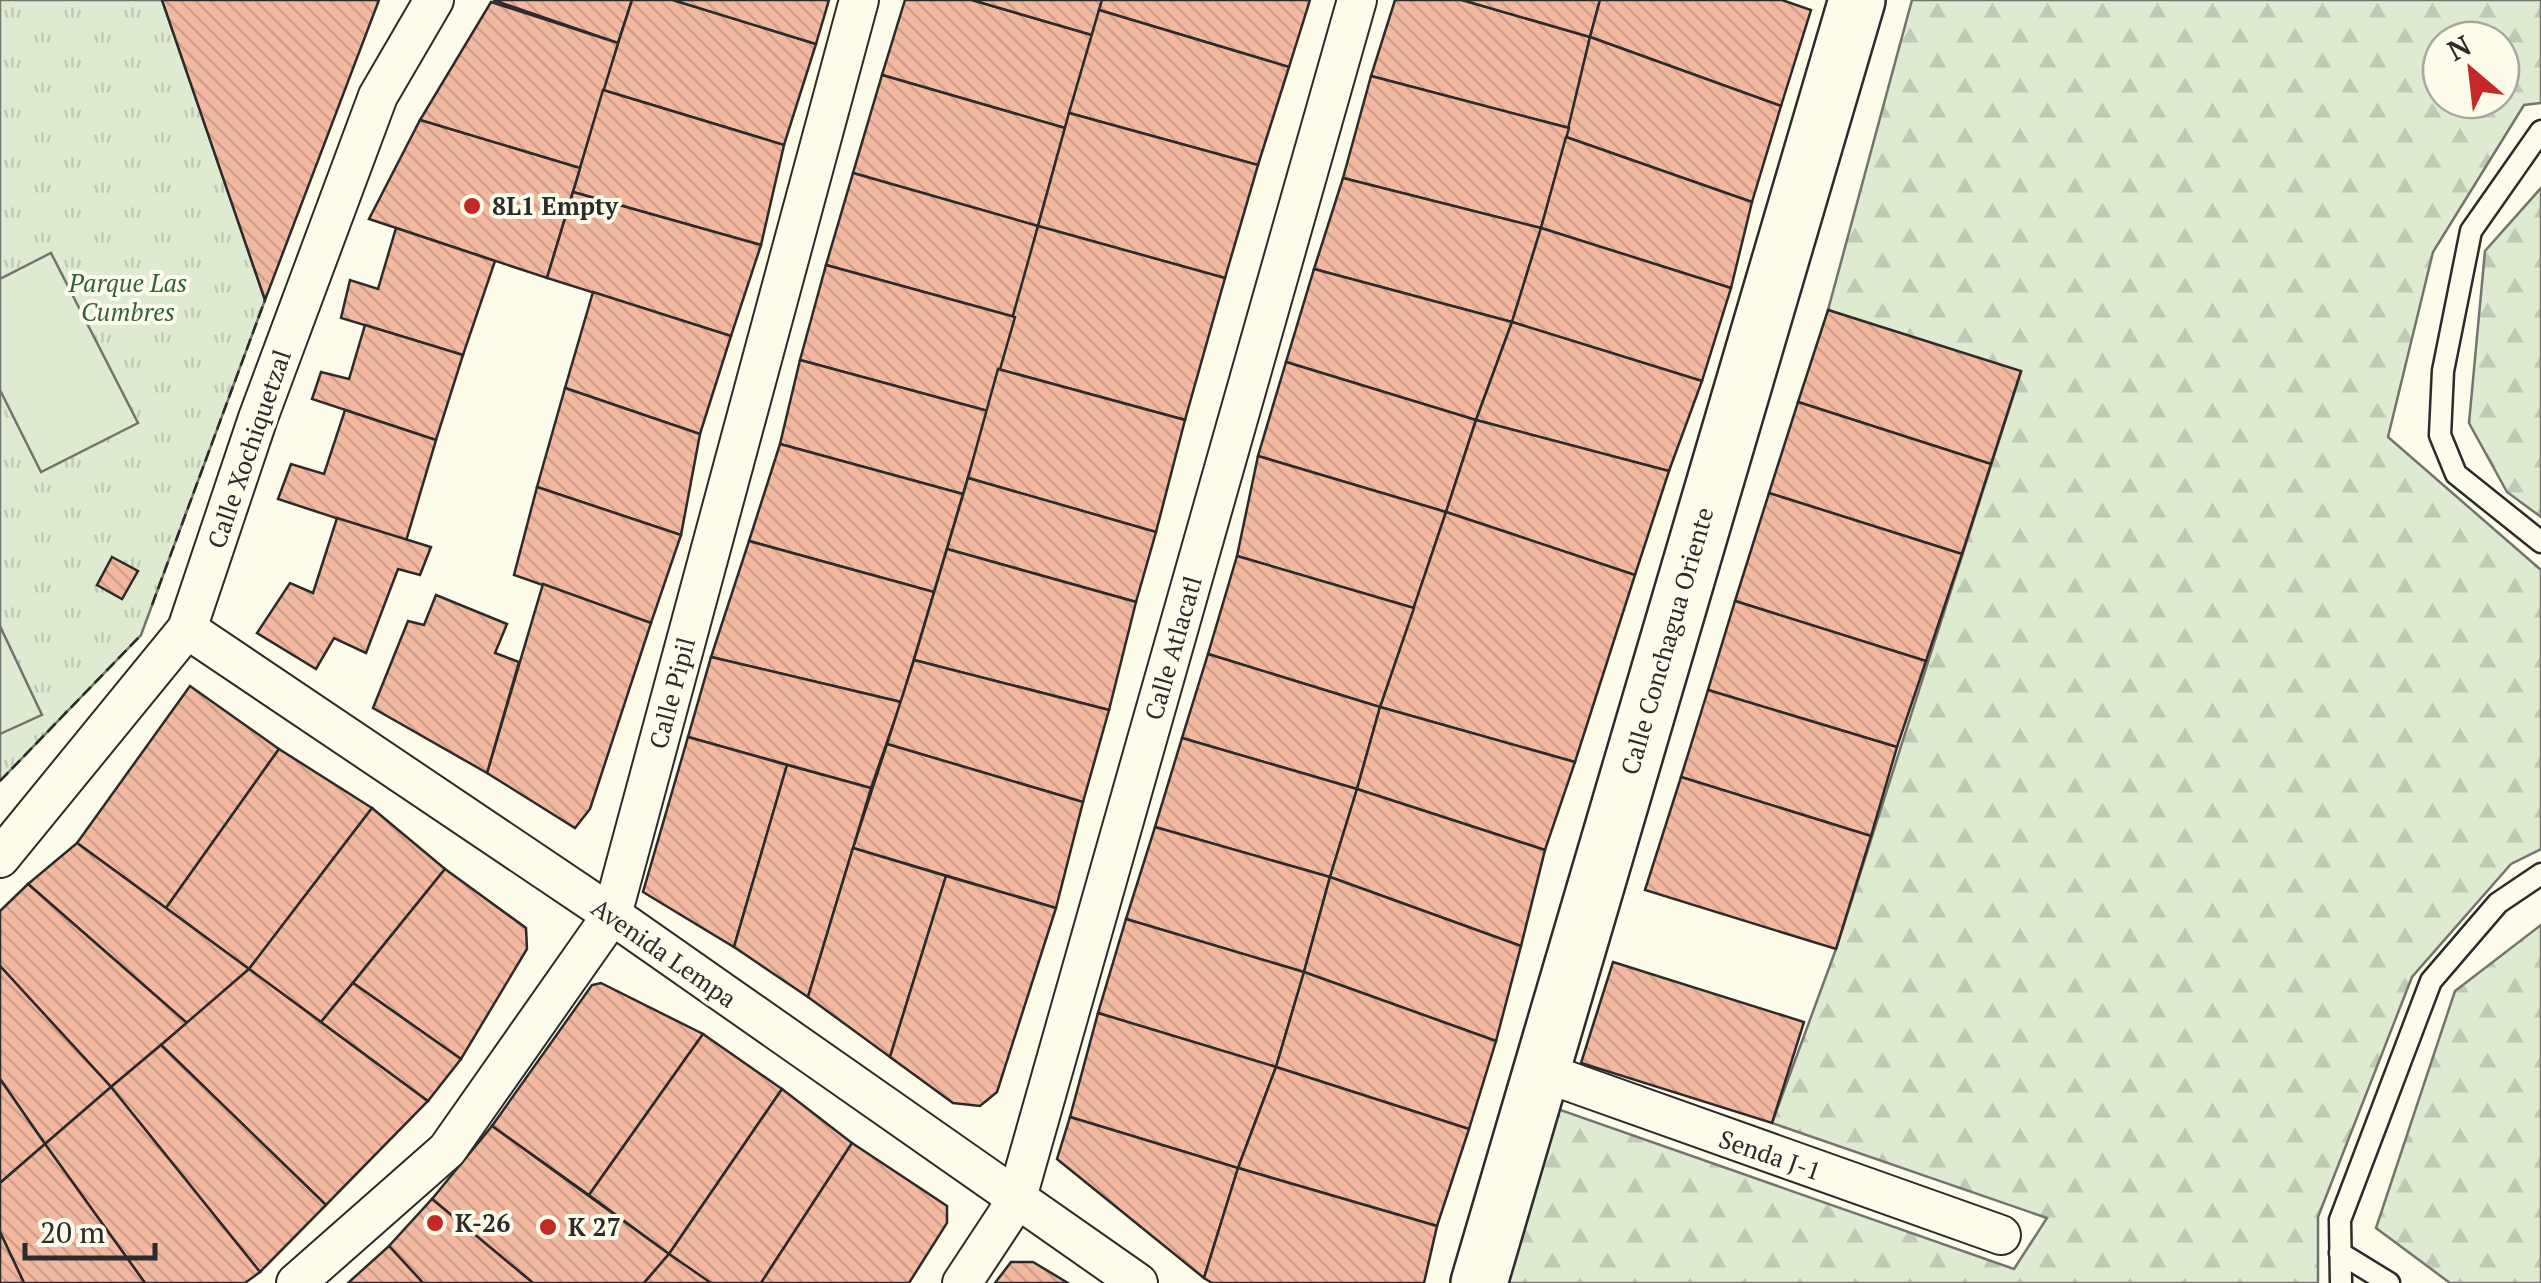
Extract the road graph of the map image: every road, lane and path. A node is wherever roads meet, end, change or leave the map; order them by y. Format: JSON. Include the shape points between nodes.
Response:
{"nodes":[{"id":1,"x":434,"y":0,"type":"edge"},
{"id":2,"x":860,"y":0,"type":"edge"},
{"id":3,"x":1357,"y":0,"type":"edge"},
{"id":4,"x":1857,"y":0,"type":"edge"},
{"id":5,"x":2541,"y":130,"type":"edge"},
{"id":6,"x":2541,"y":542,"type":"edge"},
{"id":7,"x":186,"y":629,"type":"junction"},
{"id":8,"x":0,"y":858,"type":"edge"},
{"id":9,"x":2541,"y":874,"type":"edge"},
{"id":10,"x":612,"y":915,"type":"junction"},
{"id":11,"x":1540,"y":1071,"type":"junction"},
{"id":12,"x":1016,"y":1202,"type":"junction"},
{"id":13,"x":2000,"y":1235,"type":"dead end"},
{"id":14,"x":2340,"y":1253,"type":"junction"},
{"id":15,"x":296,"y":1283,"type":"edge"},
{"id":16,"x":962,"y":1283,"type":"edge"},
{"id":17,"x":1138,"y":1283,"type":"edge"},
{"id":18,"x":1479,"y":1283,"type":"edge"},
{"id":19,"x":2341,"y":1283,"type":"edge"},
{"id":20,"x":2389,"y":1283,"type":"edge"}],
"edges":[{"from":1,"to":7,"type":"street","name":"Calle Xochiquetzal","via":[[378,96]]},
{"from":2,"to":10,"type":"street","name":"Calle Pipil"},
{"from":3,"to":12,"type":"street","name":"Calle Atlacatl"},
{"from":4,"to":11,"type":"main road","name":"Calle Conchagua Oriente"},
{"from":5,"to":6,"type":"lane","via":[[2471,230],[2442,371],[2440,435],[2456,474]]},
{"from":7,"to":8,"type":"street","name":"Calle Xochiquetzal"},
{"from":7,"to":10,"type":"street","name":"Avenida Lempa"},
{"from":9,"to":14,"type":"lane","via":[[2498,902],[2431,981],[2340,1220]]},
{"from":10,"to":12,"type":"street","name":"Avenida Lempa"},
{"from":10,"to":15,"type":"street","name":"Calle Pipil","via":[[447,1150]]},
{"from":11,"to":13,"type":"street","name":"Senda J-1"},
{"from":11,"to":18,"type":"main road","name":"Calle Conchagua Oriente"},
{"from":12,"to":16,"type":"street","name":"Calle Atlacatl"},
{"from":12,"to":17,"type":"street","name":"Avenida Lempa"},
{"from":14,"to":19,"type":"lane"},
{"from":14,"to":20,"type":"lane"}]}
